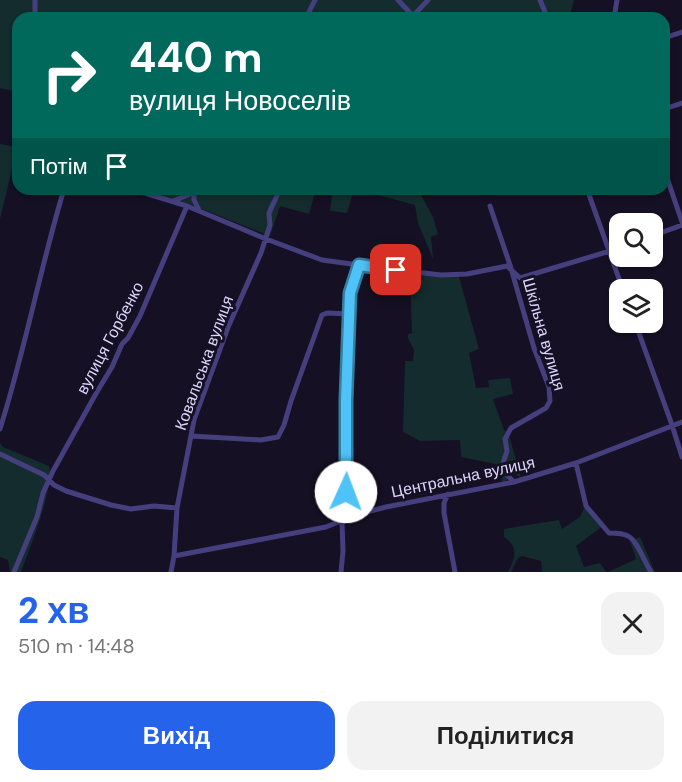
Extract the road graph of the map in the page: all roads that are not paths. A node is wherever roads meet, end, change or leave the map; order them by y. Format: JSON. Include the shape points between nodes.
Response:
{"nodes":[{"id":1,"x":398,"y":0,"type":"edge"},
{"id":2,"x":428,"y":0,"type":"edge"},
{"id":3,"x":409,"y":12,"type":"edge"},
{"id":4,"x":418,"y":12,"type":"edge"},
{"id":5,"x":670,"y":187,"type":"edge"},
{"id":6,"x":62,"y":195,"type":"edge"},
{"id":7,"x":152,"y":195,"type":"edge"},
{"id":8,"x":187,"y":195,"type":"edge"},
{"id":9,"x":194,"y":195,"type":"edge"},
{"id":10,"x":277,"y":195,"type":"edge"},
{"id":11,"x":589,"y":195,"type":"edge"},
{"id":12,"x":171,"y":201,"type":"junction"},
{"id":13,"x":187,"y":206,"type":"junction"},
{"id":14,"x":490,"y":206,"type":"dead end"},
{"id":15,"x":200,"y":211,"type":"junction"},
{"id":16,"x":682,"y":224,"type":"edge"},
{"id":17,"x":663,"y":232,"type":"edge"},
{"id":18,"x":266,"y":239,"type":"junction"},
{"id":19,"x":609,"y":251,"type":"joint"},
{"id":20,"x":359,"y":265,"type":"junction"},
{"id":21,"x":513,"y":273,"type":"junction"},
{"id":22,"x":349,"y":314,"type":"junction"},
{"id":23,"x":639,"y":333,"type":"edge"},
{"id":24,"x":682,"y":422,"type":"edge"},
{"id":25,"x":672,"y":425,"type":"junction"},
{"id":26,"x":0,"y":429,"type":"edge"},
{"id":27,"x":191,"y":436,"type":"junction"},
{"id":28,"x":0,"y":454,"type":"edge"},
{"id":29,"x":682,"y":457,"type":"edge"},
{"id":30,"x":576,"y":463,"type":"junction"},
{"id":31,"x":49,"y":480,"type":"junction"},
{"id":32,"x":514,"y":482,"type":"junction"},
{"id":33,"x":448,"y":494,"type":"junction"},
{"id":34,"x":177,"y":508,"type":"junction"},
{"id":35,"x":342,"y":520,"type":"junction"},
{"id":36,"x":174,"y":556,"type":"junction"},
{"id":37,"x":14,"y":572,"type":"edge"},
{"id":38,"x":171,"y":572,"type":"edge"},
{"id":39,"x":341,"y":572,"type":"edge"},
{"id":40,"x":455,"y":572,"type":"edge"},
{"id":41,"x":651,"y":572,"type":"edge"}],
"edges":[{"from":1,"to":3,"type":"street"},
{"from":2,"to":4,"type":"street"},
{"from":5,"to":16,"type":"street"},
{"from":6,"to":26,"type":"street"},
{"from":7,"to":12,"type":"street"},
{"from":8,"to":12,"type":"street"},
{"from":9,"to":15,"type":"street"},
{"from":10,"to":18,"type":"street","name":"Ковальська вулиця","via":[[269,213]]},
{"from":11,"to":19,"type":"street"},
{"from":12,"to":13,"type":"street"},
{"from":13,"to":15,"type":"street"},
{"from":13,"to":31,"type":"street","name":"вулиця Горбенко","via":[[140,316]]},
{"from":14,"to":21,"type":"street","name":"Шкільна вулиця"},
{"from":15,"to":18,"type":"street"},
{"from":16,"to":17,"type":"street"},
{"from":18,"to":20,"type":"street","via":[[322,260]]},
{"from":18,"to":27,"type":"street","name":"Ковальська вулиця","via":[[229,325]]},
{"from":19,"to":21,"type":"street","via":[[520,278]]},
{"from":20,"to":21,"type":"street","via":[[441,274],[467,274],[507,266]]},
{"from":20,"to":22,"type":"street","via":[[350,293]]},
{"from":21,"to":32,"type":"street","name":"Шкільна вулиця","via":[[550,401],[546,408],[511,428],[505,439],[503,463]]},
{"from":22,"to":27,"type":"street","via":[[322,315],[279,437],[261,440]]},
{"from":22,"to":35,"type":"street","via":[[347,472]]},
{"from":23,"to":25,"type":"street"},
{"from":24,"to":25,"type":"street","name":"Центральна вулиця"},
{"from":25,"to":29,"type":"street"},
{"from":25,"to":30,"type":"street","name":"Центральна вулиця"},
{"from":27,"to":34,"type":"street","name":"Ковальська вулиця"},
{"from":28,"to":31,"type":"street"},
{"from":30,"to":32,"type":"street","name":"Центральна вулиця"},
{"from":30,"to":41,"type":"street","via":[[586,506],[609,533],[634,540]]},
{"from":31,"to":34,"type":"street","via":[[66,491],[111,505],[131,509]]},
{"from":31,"to":37,"type":"street","name":"вулиця Горбенко"},
{"from":32,"to":33,"type":"street","name":"Центральна вулиця"},
{"from":33,"to":35,"type":"street","name":"Центральна вулиця"},
{"from":33,"to":40,"type":"street","via":[[444,513]]},
{"from":34,"to":36,"type":"street","name":"Ковальська вулиця"},
{"from":35,"to":36,"type":"street","name":"Центральна вулиця","via":[[326,527]]},
{"from":35,"to":39,"type":"street"},
{"from":36,"to":38,"type":"street","name":"Ковальська вулиця"}]}
